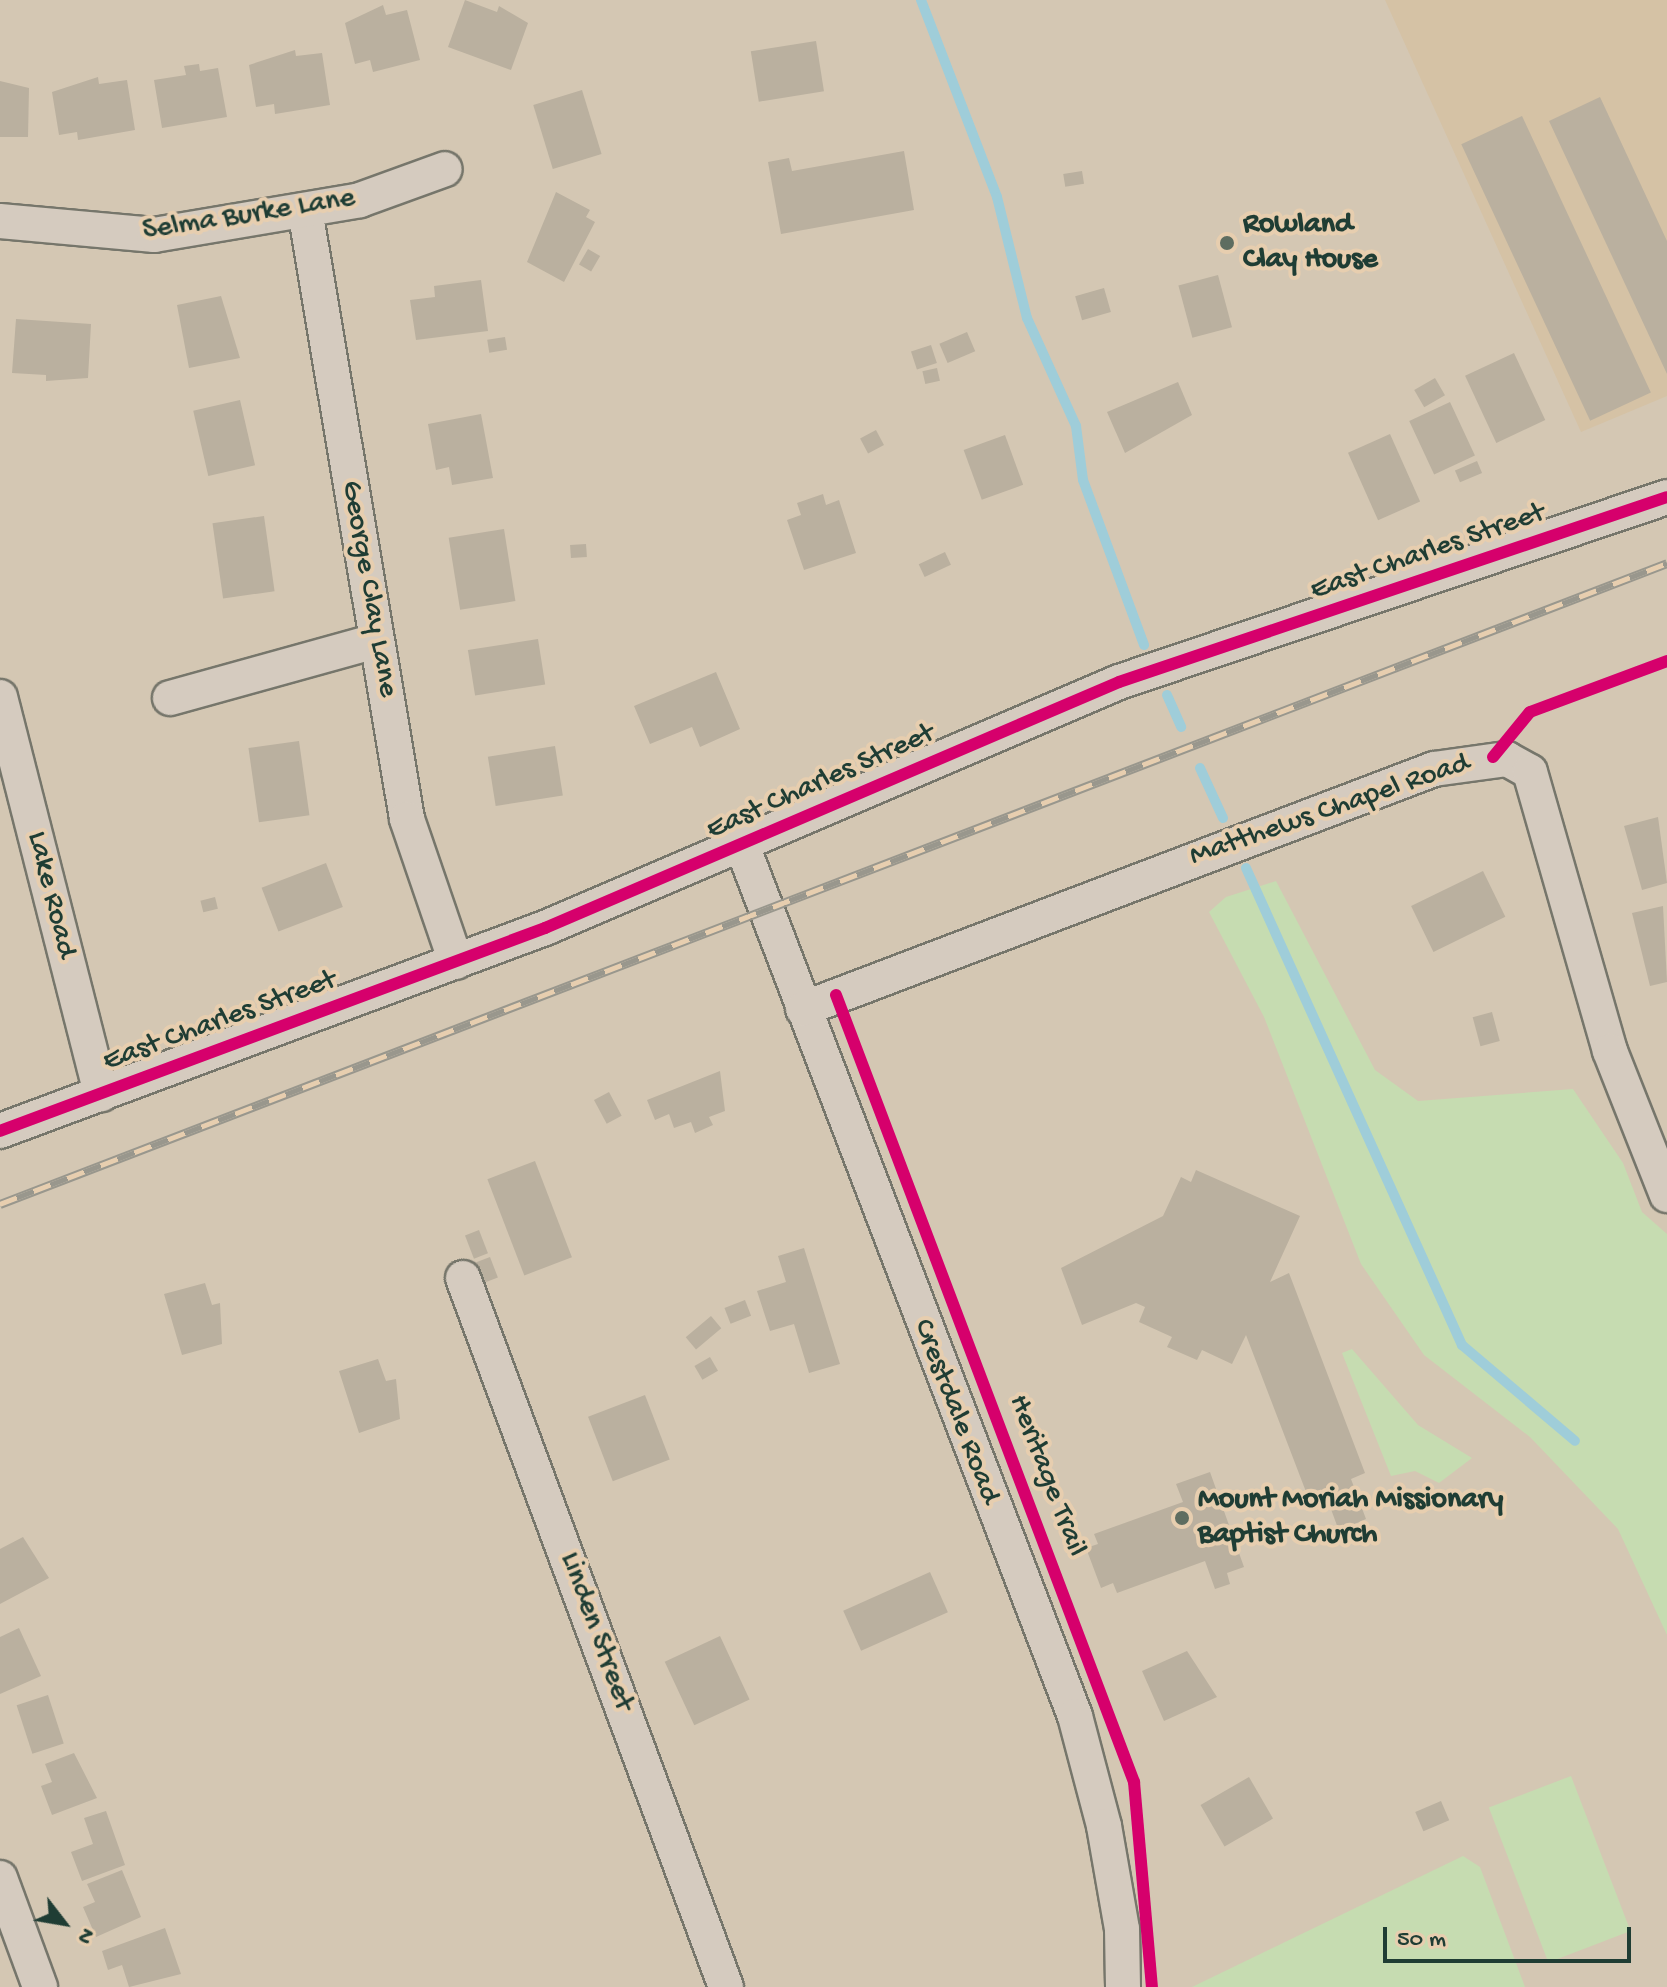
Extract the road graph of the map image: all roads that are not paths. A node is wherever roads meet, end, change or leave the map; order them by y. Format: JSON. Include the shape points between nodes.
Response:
{"nodes":[{"id":1,"x":445,"y":169,"type":"dead end"},
{"id":2,"x":305,"y":210,"type":"junction"},
{"id":3,"x":0,"y":221,"type":"edge"},
{"id":4,"x":1667,"y":497,"type":"edge"},
{"id":5,"x":376,"y":641,"type":"junction"},
{"id":6,"x":0,"y":697,"type":"edge"},
{"id":7,"x":170,"y":698,"type":"dead end"},
{"id":8,"x":743,"y":848,"type":"junction"},
{"id":9,"x":456,"y":962,"type":"junction"},
{"id":10,"x":803,"y":1009,"type":"junction"},
{"id":11,"x":101,"y":1094,"type":"junction"},
{"id":12,"x":0,"y":1131,"type":"edge"},
{"id":13,"x":1667,"y":1195,"type":"edge"},
{"id":14,"x":463,"y":1278,"type":"dead end"},
{"id":15,"x":0,"y":1878,"type":"edge"},
{"id":16,"x":40,"y":1987,"type":"edge"},
{"id":17,"x":726,"y":1987,"type":"edge"},
{"id":18,"x":1123,"y":1987,"type":"edge"}],
"edges":[{"from":1,"to":2,"type":"street","name":"Selma Burke Lane","via":[[360,200]]},
{"from":2,"to":3,"type":"street","name":"Selma Burke Lane","via":[[154,235]]},
{"from":2,"to":5,"type":"street","name":"George Clay Lane"},
{"from":4,"to":8,"type":"street","name":"East Charles Street","via":[[1119,682]]},
{"from":5,"to":7,"type":"street"},
{"from":5,"to":9,"type":"street","name":"George Clay Lane","via":[[407,819]]},
{"from":6,"to":11,"type":"street","name":"Lake Road"},
{"from":8,"to":9,"type":"street","name":"East Charles Street"},
{"from":8,"to":10,"type":"street","name":"Crestdale Road"},
{"from":9,"to":11,"type":"street","name":"East Charles Street"},
{"from":10,"to":13,"type":"street","name":"Matthews Chapel Road","via":[[1434,769],[1507,759],[1530,772],[1610,1051]]},
{"from":10,"to":18,"type":"street","name":"Crestdale Road","via":[[1075,1716],[1104,1826],[1122,1929]]},
{"from":11,"to":12,"type":"street","name":"East Charles Street"},
{"from":14,"to":17,"type":"street","name":"Linden Street"},
{"from":15,"to":16,"type":"street"}]}
